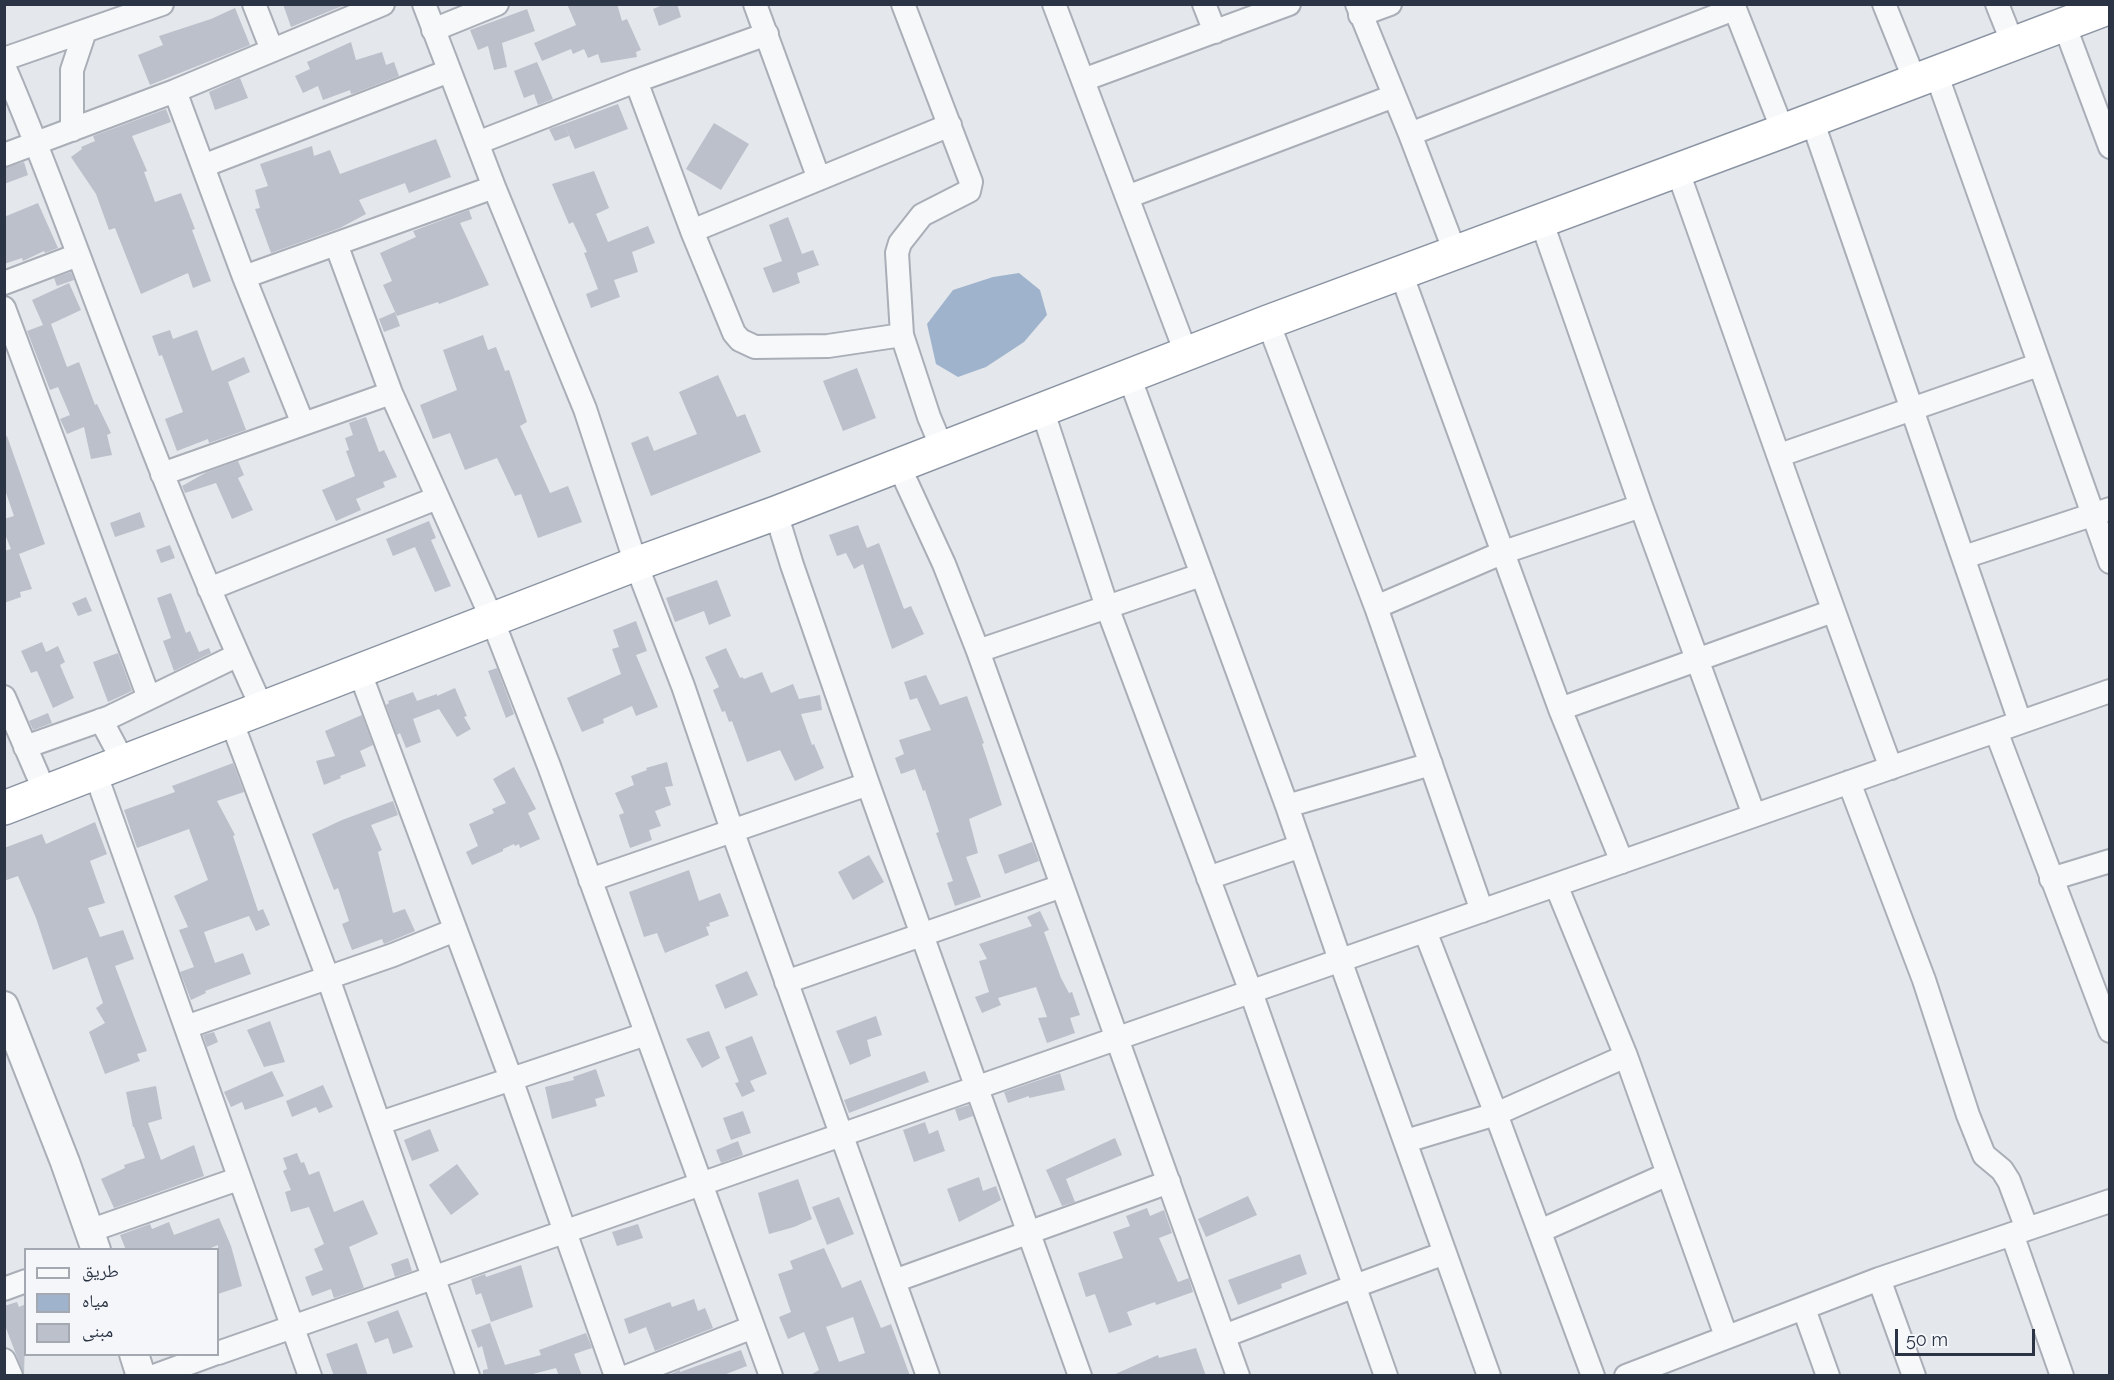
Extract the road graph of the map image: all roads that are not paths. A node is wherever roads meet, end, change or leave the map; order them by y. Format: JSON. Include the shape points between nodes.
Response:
{"nodes":[{"id":1,"x":254,"y":4,"type":"edge"},
{"id":2,"x":383,"y":4,"type":"edge"},
{"id":3,"x":424,"y":4,"type":"edge"},
{"id":4,"x":497,"y":4,"type":"edge"},
{"id":5,"x":755,"y":4,"type":"edge"},
{"id":6,"x":903,"y":4,"type":"edge"},
{"id":7,"x":1054,"y":4,"type":"edge"},
{"id":8,"x":1204,"y":4,"type":"edge"},
{"id":9,"x":1289,"y":4,"type":"edge"},
{"id":10,"x":1390,"y":4,"type":"edge"},
{"id":11,"x":1884,"y":4,"type":"edge"},
{"id":12,"x":1997,"y":4,"type":"edge"},
{"id":13,"x":147,"y":7,"type":"edge"},
{"id":14,"x":1734,"y":7,"type":"edge"},
{"id":15,"x":2109,"y":7,"type":"edge"},
{"id":16,"x":1358,"y":10,"type":"edge"},
{"id":17,"x":2064,"y":24,"type":"junction"},
{"id":18,"x":433,"y":30,"type":"junction"},
{"id":19,"x":86,"y":32,"type":"junction"},
{"id":20,"x":1215,"y":32,"type":"junction"},
{"id":21,"x":767,"y":34,"type":"junction"},
{"id":22,"x":2013,"y":44,"type":"junction"},
{"id":23,"x":272,"y":50,"type":"junction"},
{"id":24,"x":4,"y":59,"type":"edge"},
{"id":25,"x":4,"y":66,"type":"edge"},
{"id":26,"x":449,"y":71,"type":"junction"},
{"id":27,"x":1925,"y":77,"type":"junction"},
{"id":28,"x":1083,"y":80,"type":"junction"},
{"id":29,"x":636,"y":81,"type":"junction"},
{"id":30,"x":175,"y":91,"type":"junction"},
{"id":31,"x":1394,"y":96,"type":"junction"},
{"id":32,"x":950,"y":125,"type":"junction"},
{"id":33,"x":1797,"y":125,"type":"junction"},
{"id":34,"x":72,"y":130,"type":"junction"},
{"id":35,"x":1410,"y":134,"type":"junction"},
{"id":36,"x":477,"y":142,"type":"junction"},
{"id":37,"x":37,"y":143,"type":"junction"},
{"id":38,"x":2109,"y":147,"type":"edge"},
{"id":39,"x":4,"y":155,"type":"edge"},
{"id":40,"x":203,"y":166,"type":"junction"},
{"id":41,"x":1677,"y":169,"type":"junction"},
{"id":42,"x":819,"y":179,"type":"junction"},
{"id":43,"x":494,"y":187,"type":"junction"},
{"id":44,"x":1127,"y":197,"type":"junction"},
{"id":45,"x":1541,"y":220,"type":"junction"},
{"id":46,"x":692,"y":231,"type":"junction"},
{"id":47,"x":336,"y":244,"type":"junction"},
{"id":48,"x":1455,"y":252,"type":"junction"},
{"id":49,"x":78,"y":255,"type":"junction"},
{"id":50,"x":1401,"y":273,"type":"junction"},
{"id":51,"x":244,"y":277,"type":"junction"},
{"id":52,"x":4,"y":283,"type":"edge"},
{"id":53,"x":4,"y":308,"type":"edge"},
{"id":54,"x":1268,"y":322,"type":"junction"},
{"id":55,"x":902,"y":334,"type":"junction"},
{"id":56,"x":1186,"y":353,"type":"junction"},
{"id":57,"x":2038,"y":365,"type":"junction"},
{"id":58,"x":1129,"y":376,"type":"junction"},
{"id":59,"x":391,"y":393,"type":"junction"},
{"id":60,"x":1042,"y":409,"type":"junction"},
{"id":61,"x":1911,"y":409,"type":"junction"},
{"id":62,"x":303,"y":424,"type":"junction"},
{"id":63,"x":942,"y":448,"type":"junction"},
{"id":64,"x":1780,"y":455,"type":"junction"},
{"id":65,"x":898,"y":464,"type":"junction"},
{"id":66,"x":162,"y":474,"type":"junction"},
{"id":67,"x":437,"y":498,"type":"junction"},
{"id":68,"x":1641,"y":506,"type":"junction"},
{"id":69,"x":2101,"y":512,"type":"edge"},
{"id":70,"x":776,"y":513,"type":"junction"},
{"id":71,"x":1504,"y":552,"type":"junction"},
{"id":72,"x":1964,"y":557,"type":"junction"},
{"id":73,"x":2109,"y":562,"type":"edge"},
{"id":74,"x":636,"y":564,"type":"junction"},
{"id":75,"x":1200,"y":575,"type":"junction"},
{"id":76,"x":209,"y":588,"type":"junction"},
{"id":77,"x":1107,"y":607,"type":"junction"},
{"id":78,"x":1376,"y":607,"type":"junction"},
{"id":79,"x":1833,"y":611,"type":"junction"},
{"id":80,"x":492,"y":620,"type":"junction"},
{"id":81,"x":978,"y":651,"type":"junction"},
{"id":82,"x":238,"y":655,"type":"junction"},
{"id":83,"x":1698,"y":660,"type":"junction"},
{"id":84,"x":359,"y":670,"type":"junction"},
{"id":85,"x":2109,"y":691,"type":"edge"},
{"id":86,"x":4,"y":697,"type":"edge"},
{"id":87,"x":149,"y":698,"type":"junction"},
{"id":88,"x":262,"y":708,"type":"junction"},
{"id":89,"x":1560,"y":709,"type":"junction"},
{"id":90,"x":101,"y":720,"type":"junction"},
{"id":91,"x":231,"y":720,"type":"junction"},
{"id":92,"x":2020,"y":722,"type":"junction"},
{"id":93,"x":1996,"y":731,"type":"junction"},
{"id":94,"x":25,"y":747,"type":"junction"},
{"id":95,"x":1431,"y":764,"type":"junction"},
{"id":96,"x":109,"y":767,"type":"junction"},
{"id":97,"x":1891,"y":768,"type":"junction"},
{"id":98,"x":1849,"y":782,"type":"junction"},
{"id":99,"x":868,"y":784,"type":"junction"},
{"id":100,"x":45,"y":792,"type":"junction"},
{"id":101,"x":1287,"y":806,"type":"junction"},
{"id":102,"x":4,"y":808,"type":"edge"},
{"id":103,"x":1754,"y":815,"type":"junction"},
{"id":104,"x":732,"y":830,"type":"junction"},
{"id":105,"x":1301,"y":846,"type":"junction"},
{"id":106,"x":2109,"y":861,"type":"edge"},
{"id":107,"x":1622,"y":862,"type":"junction"},
{"id":108,"x":1208,"y":878,"type":"junction"},
{"id":109,"x":2052,"y":879,"type":"junction"},
{"id":110,"x":590,"y":880,"type":"junction"},
{"id":111,"x":1556,"y":885,"type":"junction"},
{"id":112,"x":1062,"y":886,"type":"junction"},
{"id":113,"x":1482,"y":911,"type":"junction"},
{"id":114,"x":455,"y":930,"type":"junction"},
{"id":115,"x":1425,"y":931,"type":"junction"},
{"id":116,"x":922,"y":935,"type":"junction"},
{"id":117,"x":1340,"y":960,"type":"junction"},
{"id":118,"x":328,"y":978,"type":"junction"},
{"id":119,"x":786,"y":982,"type":"junction"},
{"id":120,"x":1251,"y":992,"type":"junction"},
{"id":121,"x":4,"y":1006,"type":"edge"},
{"id":122,"x":186,"y":1027,"type":"junction"},
{"id":123,"x":2109,"y":1031,"type":"edge"},
{"id":124,"x":646,"y":1034,"type":"junction"},
{"id":125,"x":1117,"y":1038,"type":"junction"},
{"id":126,"x":1626,"y":1056,"type":"junction"},
{"id":127,"x":511,"y":1079,"type":"junction"},
{"id":128,"x":977,"y":1088,"type":"junction"},
{"id":129,"x":1496,"y":1114,"type":"junction"},
{"id":130,"x":380,"y":1123,"type":"junction"},
{"id":131,"x":841,"y":1135,"type":"junction"},
{"id":132,"x":1406,"y":1141,"type":"junction"},
{"id":133,"x":1668,"y":1174,"type":"junction"},
{"id":134,"x":238,"y":1179,"type":"junction"},
{"id":135,"x":1169,"y":1182,"type":"junction"},
{"id":136,"x":701,"y":1184,"type":"junction"},
{"id":137,"x":2109,"y":1201,"type":"edge"},
{"id":138,"x":1540,"y":1231,"type":"junction"},
{"id":139,"x":565,"y":1232,"type":"junction"},
{"id":140,"x":2020,"y":1232,"type":"junction"},
{"id":141,"x":1029,"y":1233,"type":"junction"},
{"id":142,"x":92,"y":1240,"type":"edge"},
{"id":143,"x":1445,"y":1253,"type":"junction"},
{"id":144,"x":432,"y":1278,"type":"junction"},
{"id":145,"x":1879,"y":1279,"type":"junction"},
{"id":146,"x":894,"y":1281,"type":"junction"},
{"id":147,"x":24,"y":1282,"type":"edge"},
{"id":148,"x":1355,"y":1286,"type":"junction"},
{"id":149,"x":4,"y":1288,"type":"edge"},
{"id":150,"x":1804,"y":1309,"type":"junction"},
{"id":151,"x":292,"y":1327,"type":"junction"},
{"id":152,"x":753,"y":1327,"type":"junction"},
{"id":153,"x":1224,"y":1336,"type":"junction"},
{"id":154,"x":1726,"y":1336,"type":"junction"},
{"id":155,"x":219,"y":1353,"type":"edge"},
{"id":156,"x":135,"y":1356,"type":"edge"},
{"id":157,"x":210,"y":1356,"type":"edge"},
{"id":158,"x":4,"y":1360,"type":"edge"},
{"id":159,"x":1679,"y":1366,"type":"edge"},
{"id":160,"x":11,"y":1376,"type":"edge"},
{"id":161,"x":141,"y":1376,"type":"edge"},
{"id":162,"x":154,"y":1376,"type":"edge"},
{"id":163,"x":310,"y":1376,"type":"edge"},
{"id":164,"x":468,"y":1376,"type":"edge"},
{"id":165,"x":616,"y":1376,"type":"edge"},
{"id":166,"x":628,"y":1376,"type":"edge"},
{"id":167,"x":771,"y":1376,"type":"edge"},
{"id":168,"x":928,"y":1376,"type":"edge"},
{"id":169,"x":1080,"y":1376,"type":"edge"},
{"id":170,"x":1238,"y":1376,"type":"edge"},
{"id":171,"x":1386,"y":1376,"type":"edge"},
{"id":172,"x":1489,"y":1376,"type":"edge"},
{"id":173,"x":1593,"y":1376,"type":"edge"},
{"id":174,"x":1626,"y":1376,"type":"edge"},
{"id":175,"x":1828,"y":1376,"type":"edge"},
{"id":176,"x":1914,"y":1376,"type":"edge"},
{"id":177,"x":2062,"y":1376,"type":"edge"}],
"edges":[{"from":1,"to":23,"type":"street"},
{"from":2,"to":23,"type":"street"},
{"from":3,"to":18,"type":"street"},
{"from":4,"to":18,"type":"street"},
{"from":5,"to":21,"type":"street"},
{"from":6,"to":32,"type":"street"},
{"from":7,"to":28,"type":"street"},
{"from":8,"to":20,"type":"street"},
{"from":9,"to":20,"type":"street"},
{"from":10,"to":16,"type":"street"},
{"from":11,"to":27,"type":"street"},
{"from":12,"to":22,"type":"street"},
{"from":13,"to":19,"type":"street"},
{"from":14,"to":33,"type":"street"},
{"from":14,"to":35,"type":"street"},
{"from":15,"to":17,"type":"highway"},
{"from":16,"to":31,"type":"street"},
{"from":17,"to":22,"type":"highway"},
{"from":17,"to":38,"type":"street"},
{"from":18,"to":26,"type":"street"},
{"from":19,"to":24,"type":"street"},
{"from":19,"to":34,"type":"street","via":[[72,70]]},
{"from":20,"to":28,"type":"street"},
{"from":21,"to":29,"type":"street"},
{"from":21,"to":42,"type":"street"},
{"from":22,"to":27,"type":"highway"},
{"from":23,"to":30,"type":"street"},
{"from":25,"to":37,"type":"street"},
{"from":26,"to":36,"type":"street"},
{"from":26,"to":40,"type":"street"},
{"from":27,"to":33,"type":"highway"},
{"from":27,"to":57,"type":"street"},
{"from":28,"to":44,"type":"street"},
{"from":29,"to":36,"type":"street"},
{"from":29,"to":46,"type":"street"},
{"from":30,"to":34,"type":"street"},
{"from":30,"to":40,"type":"street"},
{"from":31,"to":35,"type":"street"},
{"from":31,"to":44,"type":"street"},
{"from":32,"to":42,"type":"street"},
{"from":32,"to":55,"type":"street","via":[[971,188],[922,215],[900,243],[897,253]]},
{"from":33,"to":41,"type":"highway"},
{"from":33,"to":61,"type":"street"},
{"from":34,"to":37,"type":"street"},
{"from":35,"to":48,"type":"street"},
{"from":36,"to":43,"type":"street"},
{"from":37,"to":39,"type":"street"},
{"from":37,"to":49,"type":"street"},
{"from":40,"to":51,"type":"street"},
{"from":41,"to":45,"type":"highway"},
{"from":41,"to":64,"type":"street"},
{"from":42,"to":46,"type":"street"},
{"from":43,"to":47,"type":"street"},
{"from":43,"to":74,"type":"street","via":[[585,409]]},
{"from":44,"to":56,"type":"street"},
{"from":45,"to":48,"type":"highway"},
{"from":45,"to":68,"type":"street"},
{"from":46,"to":55,"type":"street","via":[[734,333],[747,345],[828,346]]},
{"from":47,"to":51,"type":"street"},
{"from":47,"to":59,"type":"street"},
{"from":48,"to":50,"type":"highway"},
{"from":49,"to":52,"type":"street"},
{"from":49,"to":66,"type":"street"},
{"from":50,"to":54,"type":"highway"},
{"from":50,"to":71,"type":"street"},
{"from":51,"to":62,"type":"street"},
{"from":53,"to":87,"type":"street"},
{"from":54,"to":56,"type":"highway"},
{"from":54,"to":78,"type":"street"},
{"from":55,"to":63,"type":"street"},
{"from":56,"to":58,"type":"highway"},
{"from":57,"to":61,"type":"street"},
{"from":57,"to":69,"type":"street"},
{"from":58,"to":60,"type":"highway"},
{"from":58,"to":75,"type":"street"},
{"from":59,"to":62,"type":"street"},
{"from":59,"to":67,"type":"street"},
{"from":60,"to":63,"type":"highway"},
{"from":60,"to":77,"type":"street"},
{"from":61,"to":64,"type":"street"},
{"from":61,"to":72,"type":"street"},
{"from":62,"to":66,"type":"street"},
{"from":63,"to":65,"type":"highway"},
{"from":64,"to":79,"type":"street"},
{"from":65,"to":70,"type":"highway"},
{"from":65,"to":81,"type":"street"},
{"from":66,"to":76,"type":"street"},
{"from":67,"to":76,"type":"street"},
{"from":67,"to":80,"type":"street"},
{"from":68,"to":71,"type":"street"},
{"from":68,"to":83,"type":"street"},
{"from":69,"to":72,"type":"street"},
{"from":69,"to":73,"type":"street"},
{"from":70,"to":74,"type":"highway"},
{"from":70,"to":99,"type":"street"},
{"from":71,"to":78,"type":"street"},
{"from":71,"to":89,"type":"street"},
{"from":72,"to":92,"type":"street"},
{"from":74,"to":80,"type":"highway"},
{"from":74,"to":104,"type":"street"},
{"from":75,"to":77,"type":"street"},
{"from":75,"to":101,"type":"street"},
{"from":76,"to":82,"type":"street"},
{"from":77,"to":81,"type":"street"},
{"from":77,"to":108,"type":"street"},
{"from":78,"to":95,"type":"street"},
{"from":79,"to":83,"type":"street"},
{"from":79,"to":97,"type":"street"},
{"from":80,"to":84,"type":"highway"},
{"from":80,"to":110,"type":"street"},
{"from":81,"to":112,"type":"street"},
{"from":82,"to":87,"type":"street"},
{"from":82,"to":88,"type":"street"},
{"from":83,"to":89,"type":"street"},
{"from":83,"to":103,"type":"street"},
{"from":84,"to":88,"type":"highway"},
{"from":84,"to":114,"type":"street"},
{"from":85,"to":92,"type":"street"},
{"from":86,"to":94,"type":"street"},
{"from":87,"to":90,"type":"street"},
{"from":88,"to":91,"type":"highway"},
{"from":89,"to":107,"type":"street"},
{"from":90,"to":94,"type":"street"},
{"from":90,"to":96,"type":"street"},
{"from":91,"to":96,"type":"highway"},
{"from":91,"to":118,"type":"street"},
{"from":92,"to":93,"type":"street"},
{"from":93,"to":97,"type":"street"},
{"from":93,"to":109,"type":"street"},
{"from":94,"to":100,"type":"street"},
{"from":95,"to":101,"type":"street"},
{"from":95,"to":113,"type":"street"},
{"from":96,"to":100,"type":"highway"},
{"from":96,"to":122,"type":"street"},
{"from":97,"to":98,"type":"street"},
{"from":98,"to":103,"type":"street"},
{"from":98,"to":140,"type":"street","via":[[1924,980],[1984,1155],[2009,1180]]},
{"from":99,"to":104,"type":"street"},
{"from":99,"to":116,"type":"street"},
{"from":100,"to":102,"type":"highway"},
{"from":101,"to":105,"type":"street"},
{"from":103,"to":107,"type":"street"},
{"from":104,"to":110,"type":"street"},
{"from":104,"to":119,"type":"street"},
{"from":105,"to":108,"type":"street"},
{"from":105,"to":117,"type":"street"},
{"from":106,"to":109,"type":"street"},
{"from":107,"to":111,"type":"street"},
{"from":108,"to":120,"type":"street"},
{"from":109,"to":123,"type":"street"},
{"from":110,"to":124,"type":"street"},
{"from":111,"to":113,"type":"street"},
{"from":111,"to":126,"type":"street"},
{"from":112,"to":116,"type":"street"},
{"from":112,"to":125,"type":"street"},
{"from":113,"to":115,"type":"street"},
{"from":114,"to":118,"type":"street"},
{"from":114,"to":127,"type":"street"},
{"from":115,"to":117,"type":"street"},
{"from":115,"to":129,"type":"street"},
{"from":116,"to":119,"type":"street"},
{"from":116,"to":128,"type":"street"},
{"from":117,"to":120,"type":"street"},
{"from":117,"to":132,"type":"street"},
{"from":118,"to":122,"type":"street"},
{"from":118,"to":130,"type":"street"},
{"from":119,"to":131,"type":"street"},
{"from":120,"to":125,"type":"street"},
{"from":120,"to":148,"type":"street"},
{"from":121,"to":142,"type":"street"},
{"from":122,"to":134,"type":"street"},
{"from":124,"to":127,"type":"street"},
{"from":124,"to":136,"type":"street"},
{"from":125,"to":128,"type":"street"},
{"from":125,"to":135,"type":"street"},
{"from":126,"to":129,"type":"street"},
{"from":126,"to":133,"type":"street"},
{"from":127,"to":130,"type":"street"},
{"from":127,"to":139,"type":"street"},
{"from":128,"to":131,"type":"street"},
{"from":128,"to":141,"type":"street"},
{"from":129,"to":132,"type":"street"},
{"from":129,"to":138,"type":"street"},
{"from":130,"to":144,"type":"street"},
{"from":131,"to":136,"type":"street"},
{"from":131,"to":146,"type":"street"},
{"from":132,"to":143,"type":"street"},
{"from":133,"to":138,"type":"street"},
{"from":133,"to":154,"type":"street"},
{"from":134,"to":142,"type":"street"},
{"from":134,"to":151,"type":"street"},
{"from":135,"to":141,"type":"street"},
{"from":135,"to":153,"type":"street"},
{"from":136,"to":139,"type":"street"},
{"from":136,"to":152,"type":"street"},
{"from":137,"to":140,"type":"street"},
{"from":138,"to":173,"type":"street"},
{"from":139,"to":144,"type":"street"},
{"from":139,"to":165,"type":"street"},
{"from":140,"to":145,"type":"street"},
{"from":140,"to":177,"type":"street"},
{"from":141,"to":146,"type":"street"},
{"from":141,"to":169,"type":"street"},
{"from":143,"to":148,"type":"street"},
{"from":143,"to":172,"type":"street"},
{"from":144,"to":151,"type":"street"},
{"from":144,"to":164,"type":"street"},
{"from":145,"to":150,"type":"street"},
{"from":145,"to":176,"type":"street"},
{"from":146,"to":168,"type":"street"},
{"from":147,"to":149,"type":"street"},
{"from":148,"to":153,"type":"street"},
{"from":148,"to":171,"type":"street"},
{"from":150,"to":154,"type":"street"},
{"from":150,"to":175,"type":"street"},
{"from":151,"to":155,"type":"street"},
{"from":151,"to":163,"type":"street"},
{"from":152,"to":166,"type":"street"},
{"from":152,"to":167,"type":"street"},
{"from":153,"to":170,"type":"street"},
{"from":154,"to":159,"type":"street"},
{"from":156,"to":161,"type":"street"},
{"from":157,"to":162,"type":"street"},
{"from":158,"to":160,"type":"street"},
{"from":159,"to":174,"type":"street"}]}
